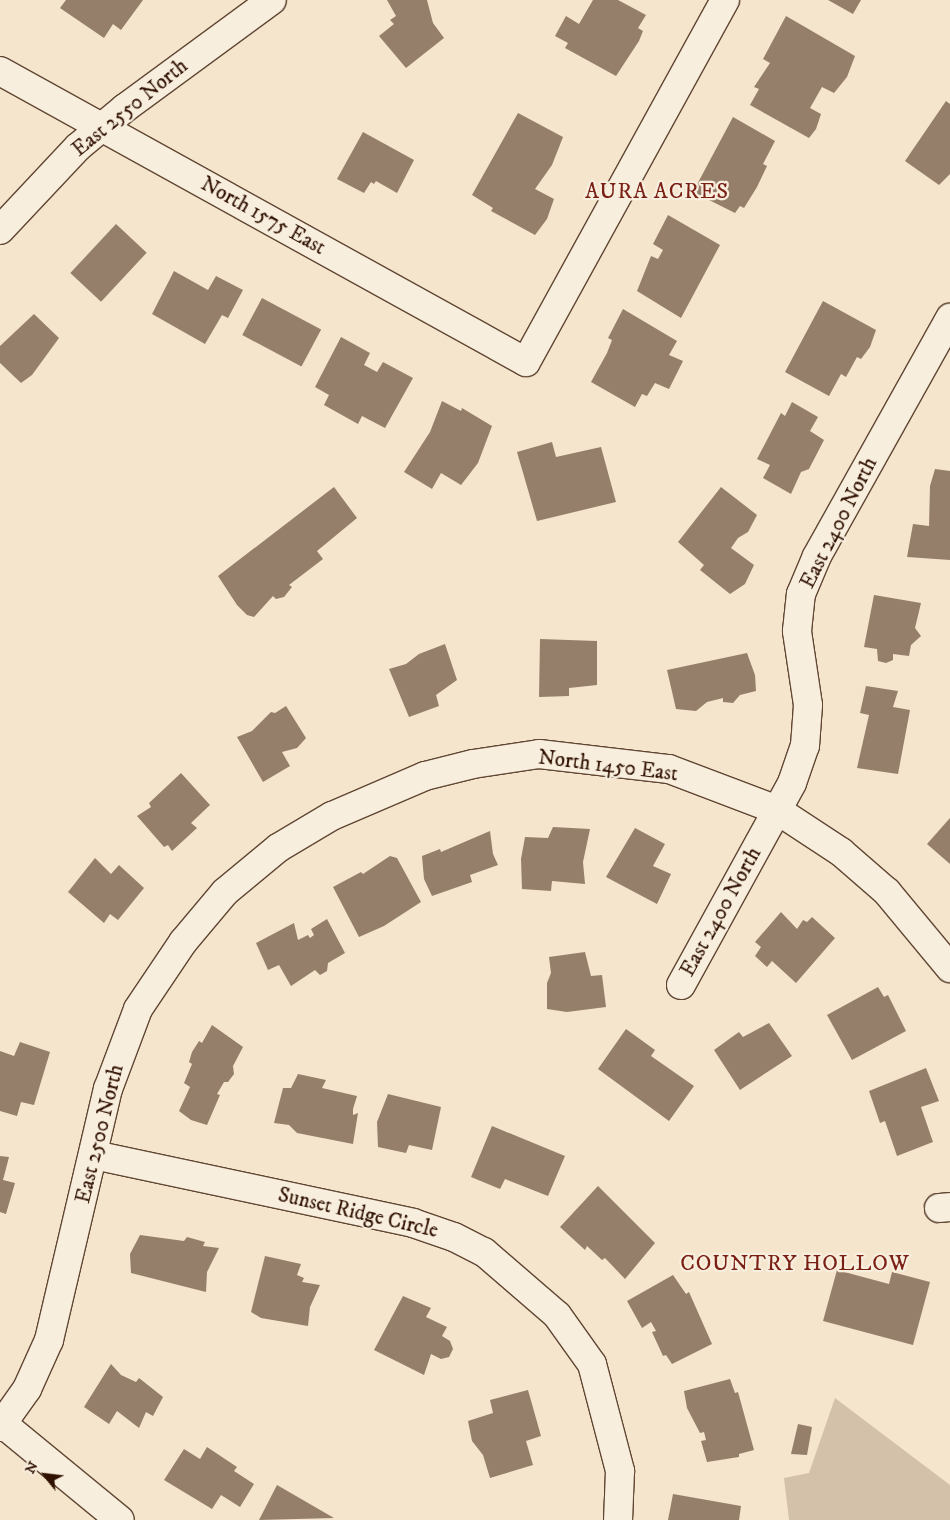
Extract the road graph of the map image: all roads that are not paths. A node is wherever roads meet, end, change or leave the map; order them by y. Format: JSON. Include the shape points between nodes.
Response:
{"nodes":[{"id":1,"x":272,"y":0,"type":"edge"},
{"id":2,"x":725,"y":0,"type":"edge"},
{"id":3,"x":0,"y":71,"type":"edge"},
{"id":4,"x":102,"y":127,"type":"junction"},
{"id":5,"x":0,"y":230,"type":"edge"},
{"id":6,"x":950,"y":318,"type":"edge"},
{"id":7,"x":381,"y":794,"type":"joint"},
{"id":8,"x":777,"y":810,"type":"junction"},
{"id":9,"x":949,"y":964,"type":"edge"},
{"id":10,"x":681,"y":985,"type":"dead end"},
{"id":11,"x":94,"y":1155,"type":"junction"},
{"id":12,"x":2,"y":1426,"type":"edge"},
{"id":13,"x":120,"y":1520,"type":"edge"},
{"id":14,"x":618,"y":1520,"type":"edge"}],
"edges":[{"from":1,"to":4,"type":"street","name":"East 2550 North"},
{"from":2,"to":4,"type":"street","name":"North 1575 East","via":[[526,362]]},
{"from":3,"to":4,"type":"street","name":"North 1575 East"},
{"from":4,"to":5,"type":"street","name":"East 2550 North","via":[[78,147]]},
{"from":6,"to":8,"type":"street","name":"East 2400 North","via":[[817,556],[801,594],[797,631],[808,705],[805,746]]},
{"from":7,"to":8,"type":"street","name":"North 1450 East","via":[[444,771],[540,754],[670,769]]},
{"from":7,"to":11,"type":"street","name":"East 2500 North","via":[[332,816],[278,848],[225,892],[183,942],[138,1009],[108,1089]]},
{"from":8,"to":9,"type":"street","name":"North 1450 East","via":[[841,852],[887,892]]},
{"from":8,"to":10,"type":"street","name":"East 2400 North"},
{"from":11,"to":12,"type":"street","name":"East 2500 North","via":[[49,1340],[27,1388]]},
{"from":11,"to":14,"type":"street","name":"Sunset Ridge Circle","via":[[414,1223],[484,1252],[557,1315],[592,1364],[620,1471]]},
{"from":12,"to":13,"type":"street"}]}
